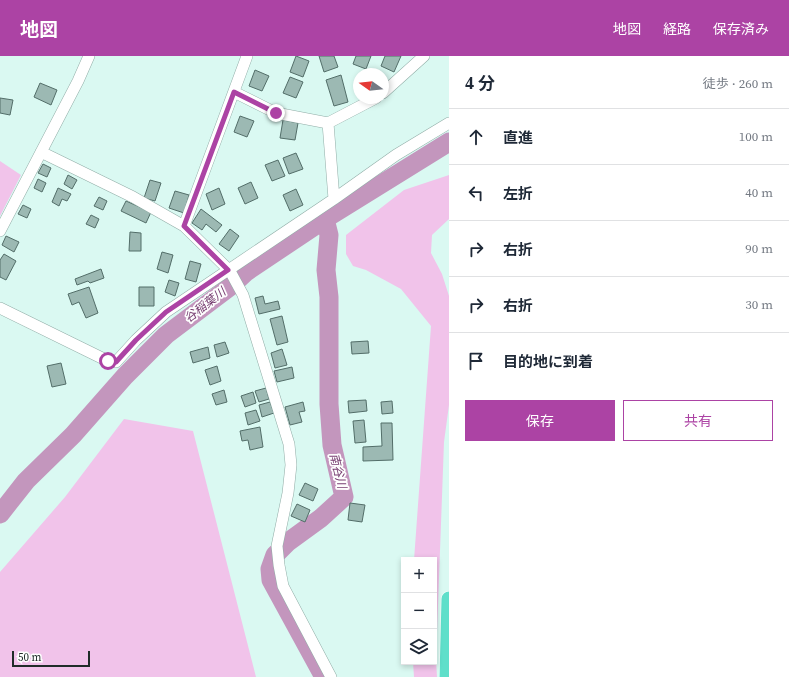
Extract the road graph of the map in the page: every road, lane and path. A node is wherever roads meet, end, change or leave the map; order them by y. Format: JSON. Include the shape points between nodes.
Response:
{"nodes":[{"id":1,"x":89,"y":56,"type":"edge"},
{"id":2,"x":247,"y":56,"type":"edge"},
{"id":3,"x":424,"y":56,"type":"edge"},
{"id":4,"x":389,"y":88,"type":"edge"},
{"id":5,"x":234,"y":92,"type":"junction"},
{"id":6,"x":364,"y":104,"type":"edge"},
{"id":7,"x":328,"y":123,"type":"junction"},
{"id":8,"x":449,"y":124,"type":"edge"},
{"id":9,"x":41,"y":152,"type":"junction"},
{"id":10,"x":334,"y":199,"type":"junction"},
{"id":11,"x":184,"y":226,"type":"junction"},
{"id":12,"x":0,"y":231,"type":"edge"},
{"id":13,"x":229,"y":271,"type":"junction"},
{"id":14,"x":0,"y":308,"type":"edge"},
{"id":15,"x":449,"y":599,"type":"edge"},
{"id":16,"x":331,"y":677,"type":"edge"},
{"id":17,"x":447,"y":677,"type":"edge"}],
"edges":[{"from":1,"to":9,"type":"street"},
{"from":2,"to":5,"type":"street"},
{"from":3,"to":4,"type":"street"},
{"from":5,"to":7,"type":"street","via":[[276,113]]},
{"from":5,"to":11,"type":"street"},
{"from":6,"to":7,"type":"street"},
{"from":7,"to":10,"type":"street"},
{"from":8,"to":10,"type":"street","via":[[396,155]]},
{"from":9,"to":11,"type":"street"},
{"from":9,"to":12,"type":"street"},
{"from":10,"to":13,"type":"street"},
{"from":11,"to":13,"type":"street"},
{"from":13,"to":14,"type":"street","via":[[166,312],[116,362],[108,361]]},
{"from":13,"to":16,"type":"street","via":[[243,295],[289,444],[290,479],[278,546],[283,586]]},
{"from":15,"to":17,"type":"highway"}]}
